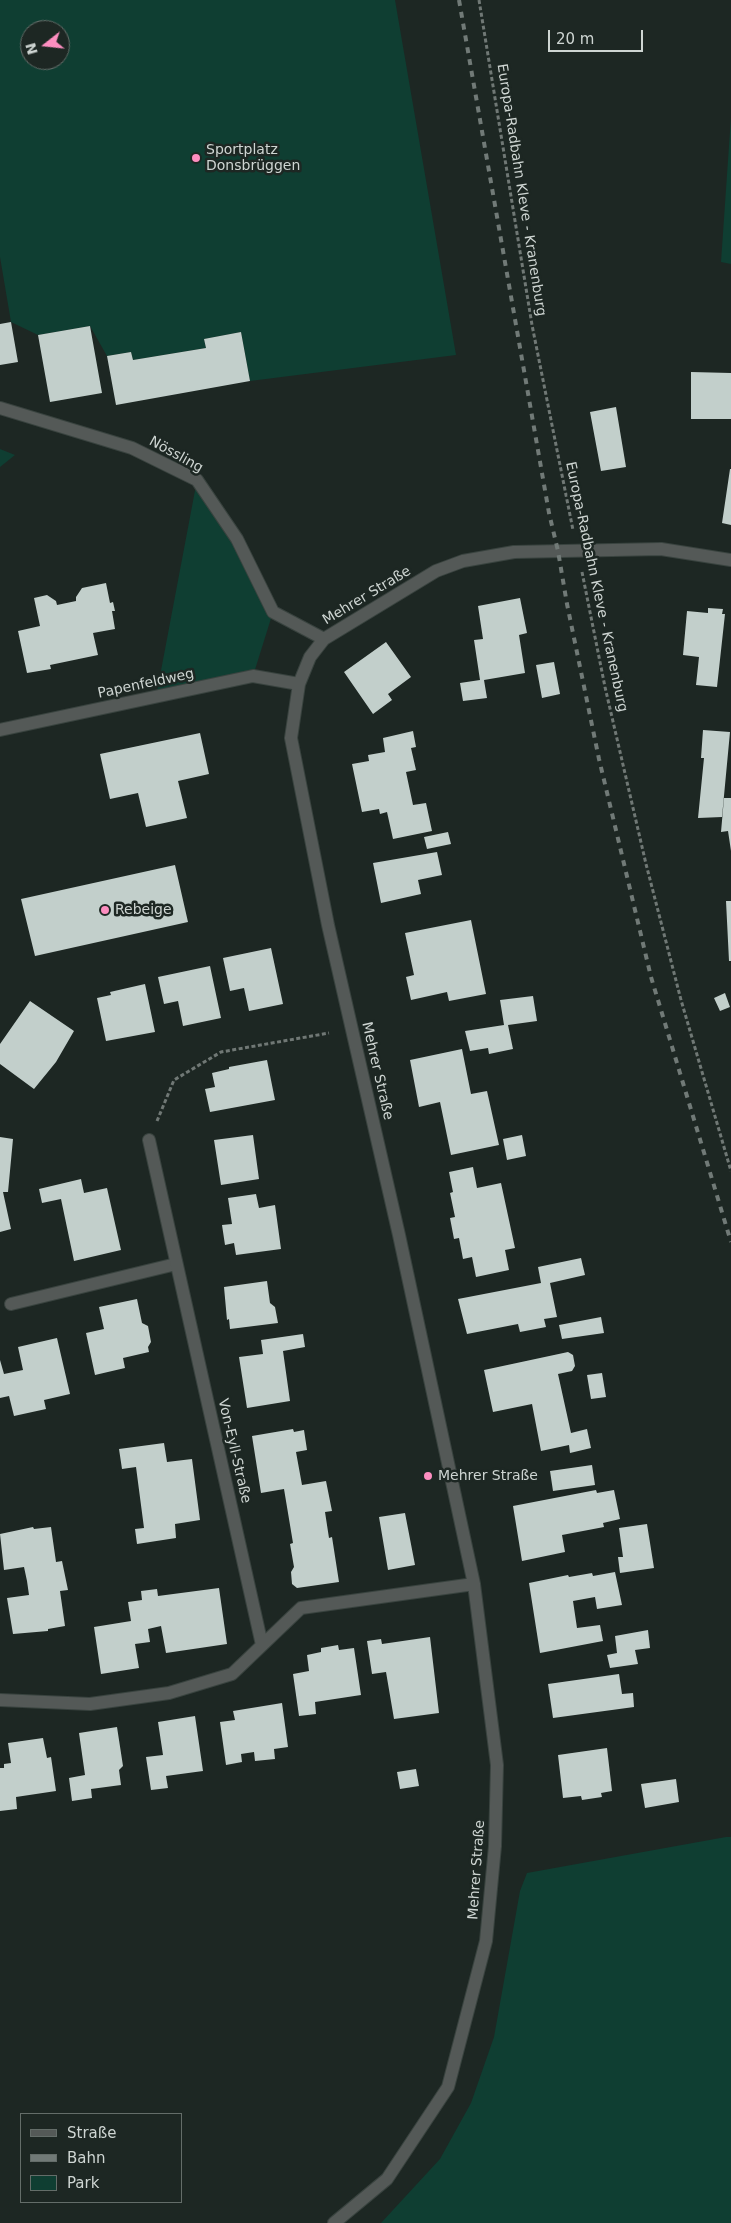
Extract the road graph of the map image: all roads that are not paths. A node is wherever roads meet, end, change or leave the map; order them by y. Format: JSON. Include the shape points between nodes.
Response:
{"nodes":[{"id":1,"x":0,"y":408,"type":"edge"},
{"id":2,"x":731,"y":560,"type":"edge"},
{"id":3,"x":324,"y":639,"type":"junction"},
{"id":4,"x":299,"y":684,"type":"junction"},
{"id":5,"x":0,"y":730,"type":"edge"},
{"id":6,"x":148,"y":1140,"type":"road end"},
{"id":7,"x":176,"y":1264,"type":"junction"},
{"id":8,"x":11,"y":1304,"type":"dead end"},
{"id":9,"x":474,"y":1584,"type":"junction"},
{"id":10,"x":262,"y":1645,"type":"junction"},
{"id":11,"x":0,"y":1700,"type":"edge"},
{"id":12,"x":334,"y":2223,"type":"edge"}],
"edges":[{"from":1,"to":3,"type":"street","name":"Nössling","via":[[132,448],[197,480],[237,539],[273,612]]},
{"from":2,"to":3,"type":"street","name":"Mehrer Straße","via":[[661,549],[514,552],[464,561],[436,571]]},
{"from":3,"to":4,"type":"street","name":"Mehrer Straße","via":[[310,657]]},
{"from":4,"to":5,"type":"street","name":"Papenfeldweg","via":[[253,676]]},
{"from":4,"to":9,"type":"street","name":"Mehrer Straße","via":[[291,738],[328,925]]},
{"from":6,"to":7,"type":"street","name":"Von-Eyll-Straße"},
{"from":7,"to":8,"type":"street"},
{"from":7,"to":10,"type":"street","name":"Von-Eyll-Straße"},
{"from":9,"to":10,"type":"street","via":[[301,1608]]},
{"from":9,"to":12,"type":"street","name":"Mehrer Straße","via":[[498,1765],[495,1846],[486,1941],[448,2087],[387,2179]]},
{"from":10,"to":11,"type":"street","via":[[232,1674],[169,1693],[90,1704]]}]}
